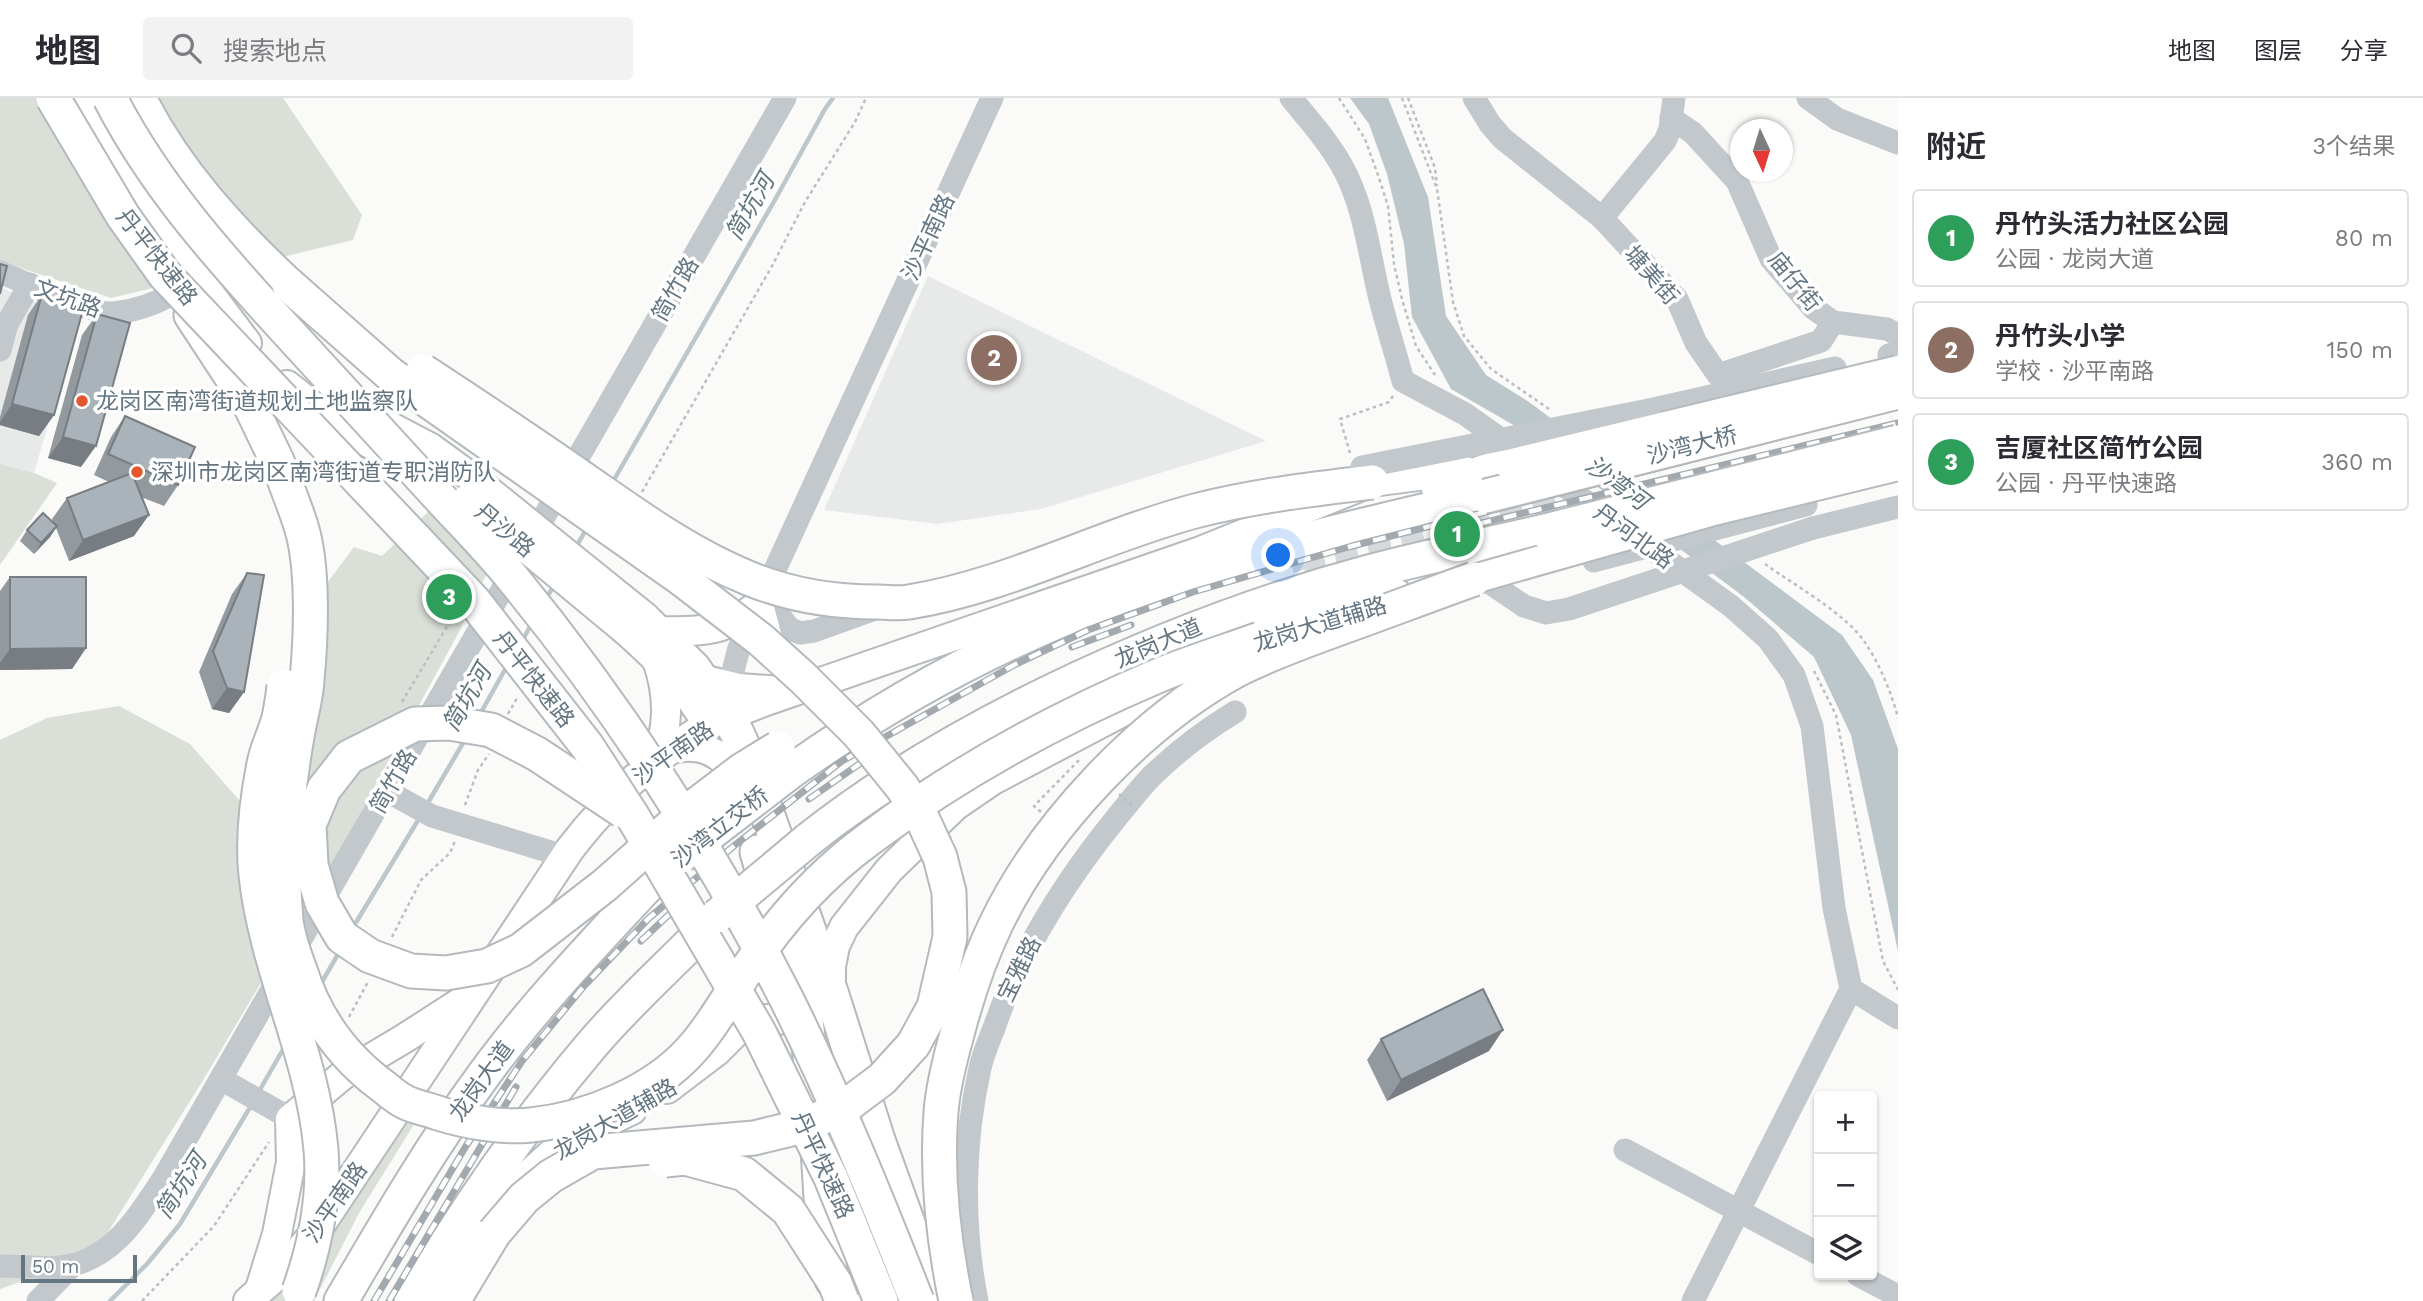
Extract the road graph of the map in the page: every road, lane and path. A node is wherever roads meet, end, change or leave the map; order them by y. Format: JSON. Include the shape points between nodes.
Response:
{"nodes":[{"id":1,"x":53,"y":98,"type":"edge"},
{"id":2,"x":78,"y":98,"type":"edge"},
{"id":3,"x":109,"y":98,"type":"edge"},
{"id":4,"x":139,"y":98,"type":"edge"},
{"id":5,"x":785,"y":98,"type":"edge"},
{"id":6,"x":992,"y":98,"type":"edge"},
{"id":7,"x":1290,"y":98,"type":"edge"},
{"id":8,"x":1339,"y":98,"type":"edge"},
{"id":9,"x":1408,"y":98,"type":"edge"},
{"id":10,"x":1474,"y":98,"type":"edge"},
{"id":11,"x":1808,"y":98,"type":"edge"},
{"id":12,"x":1673,"y":108,"type":"edge"},
{"id":13,"x":1898,"y":143,"type":"edge"},
{"id":14,"x":1437,"y":189,"type":"dead end"},
{"id":15,"x":1602,"y":218,"type":"junction"},
{"id":16,"x":0,"y":272,"type":"edge"},
{"id":17,"x":30,"y":284,"type":"junction"},
{"id":18,"x":171,"y":284,"type":"junction"},
{"id":19,"x":289,"y":285,"type":"junction"},
{"id":20,"x":1833,"y":322,"type":"junction"},
{"id":21,"x":0,"y":350,"type":"edge"},
{"id":22,"x":1896,"y":353,"type":"edge"},
{"id":23,"x":1835,"y":368,"type":"dead end"},
{"id":24,"x":1722,"y":384,"type":"junction"},
{"id":25,"x":1442,"y":385,"type":"dead end"},
{"id":26,"x":1898,"y":392,"type":"edge"},
{"id":27,"x":1389,"y":402,"type":"dead end"},
{"id":28,"x":1898,"y":442,"type":"edge"},
{"id":29,"x":1831,"y":459,"type":"junction"},
{"id":30,"x":277,"y":461,"type":"junction"},
{"id":31,"x":1508,"y":464,"type":"junction"},
{"id":32,"x":1898,"y":466,"type":"edge"},
{"id":33,"x":1363,"y":472,"type":"junction"},
{"id":34,"x":1476,"y":487,"type":"junction"},
{"id":35,"x":471,"y":489,"type":"junction"},
{"id":36,"x":1806,"y":505,"type":"dead end"},
{"id":37,"x":1898,"y":506,"type":"edge"},
{"id":38,"x":1710,"y":512,"type":"junction"},
{"id":39,"x":1544,"y":545,"type":"junction"},
{"id":40,"x":1594,"y":561,"type":"dead end"},
{"id":41,"x":1474,"y":579,"type":"junction"},
{"id":42,"x":759,"y":604,"type":"junction"},
{"id":43,"x":1524,"y":606,"type":"junction"},
{"id":44,"x":456,"y":612,"type":"dead end"},
{"id":45,"x":646,"y":634,"type":"junction"},
{"id":46,"x":1260,"y":639,"type":"junction"},
{"id":47,"x":1118,"y":659,"type":"junction"},
{"id":48,"x":866,"y":667,"type":"junction"},
{"id":49,"x":402,"y":702,"type":"dead end"},
{"id":50,"x":1235,"y":712,"type":"dead end"},
{"id":51,"x":720,"y":720,"type":"junction"},
{"id":52,"x":1837,"y":723,"type":"dead end"},
{"id":53,"x":661,"y":757,"type":"junction"},
{"id":54,"x":784,"y":760,"type":"junction"},
{"id":55,"x":392,"y":793,"type":"junction"},
{"id":56,"x":633,"y":817,"type":"junction"},
{"id":57,"x":564,"y":856,"type":"junction"},
{"id":58,"x":650,"y":883,"type":"joint"},
{"id":59,"x":1852,"y":989,"type":"junction"},
{"id":60,"x":1898,"y":990,"type":"edge"},
{"id":61,"x":831,"y":992,"type":"junction"},
{"id":62,"x":473,"y":994,"type":"junction"},
{"id":63,"x":1898,"y":1018,"type":"edge"},
{"id":64,"x":806,"y":1020,"type":"junction"},
{"id":65,"x":227,"y":1082,"type":"junction"},
{"id":66,"x":287,"y":1117,"type":"junction"},
{"id":67,"x":269,"y":1141,"type":"dead end"},
{"id":68,"x":1625,"y":1150,"type":"dead end"},
{"id":69,"x":1737,"y":1211,"type":"junction"},
{"id":70,"x":968,"y":1227,"type":"junction"},
{"id":71,"x":501,"y":1237,"type":"junction"},
{"id":72,"x":918,"y":1247,"type":"junction"},
{"id":73,"x":1814,"y":1251,"type":"edge"},
{"id":74,"x":73,"y":1265,"type":"junction"},
{"id":75,"x":0,"y":1266,"type":"edge"},
{"id":76,"x":1868,"y":1280,"type":"edge"},
{"id":77,"x":253,"y":1296,"type":"edge"},
{"id":78,"x":296,"y":1296,"type":"edge"},
{"id":79,"x":1898,"y":1296,"type":"edge"},
{"id":80,"x":38,"y":1301,"type":"edge"},
{"id":81,"x":142,"y":1301,"type":"edge"},
{"id":82,"x":341,"y":1301,"type":"edge"},
{"id":83,"x":411,"y":1301,"type":"edge"},
{"id":84,"x":430,"y":1301,"type":"edge"},
{"id":85,"x":453,"y":1301,"type":"edge"},
{"id":86,"x":464,"y":1301,"type":"edge"},
{"id":87,"x":835,"y":1301,"type":"edge"},
{"id":88,"x":842,"y":1301,"type":"edge"},
{"id":89,"x":881,"y":1301,"type":"edge"},
{"id":90,"x":917,"y":1301,"type":"edge"},
{"id":91,"x":944,"y":1301,"type":"edge"},
{"id":92,"x":956,"y":1301,"type":"edge"},
{"id":93,"x":977,"y":1301,"type":"edge"},
{"id":94,"x":1693,"y":1301,"type":"edge"}],
"edges":[{"from":1,"to":18,"type":"highway","name":"丹平快速路","bridge":true,"via":[[123,216]]},
{"from":2,"to":35,"type":"main road","name":"丹沙路","via":[[161,229],[244,339],[287,385],[337,425]]},
{"from":3,"to":35,"type":"main road","name":"丹沙路","via":[[189,223],[300,365],[338,396],[431,448]]},
{"from":3,"to":90,"type":"highway","name":"丹平快速路","bridge":true,"via":[[168,194],[227,265],[508,572],[591,678],[656,772],[786,998]]},
{"from":4,"to":19,"type":"highway","via":[[203,196]]},
{"from":5,"to":55,"type":"street","name":"简竹路"},
{"from":6,"to":42,"type":"street","name":"沙平南路"},
{"from":7,"to":59,"type":"street","name":"丹河北路","via":[[1343,167],[1357,201],[1403,381],[1465,414],[1731,606],[1768,639],[1794,675],[1812,726],[1834,908]]},
{"from":8,"to":25,"type":"path","via":[[1365,139],[1388,206],[1394,264],[1416,346]]},
{"from":9,"to":14,"type":"path","via":[[1435,168]]},
{"from":10,"to":15,"type":"street","name":"塘美街","via":[[1502,138]]},
{"from":11,"to":13,"type":"street","via":[[1837,119]]},
{"from":12,"to":15,"type":"street","name":"庙仔街","via":[[1665,141]]},
{"from":12,"to":20,"type":"street","name":"庙仔街","via":[[1737,181],[1771,259],[1813,308]]},
{"from":15,"to":24,"type":"street","name":"塘美街","via":[[1677,299],[1696,343]]},
{"from":16,"to":17,"type":"street","name":"文坑路"},
{"from":17,"to":18,"type":"street","name":"文坑路","via":[[111,314],[158,303]]},
{"from":17,"to":21,"type":"street","via":[[7,324]]},
{"from":18,"to":30,"type":"highway","via":[[250,404]]},
{"from":18,"to":56,"type":"highway","name":"丹平快速路","bridge":true,"via":[[473,600],[587,746]]},
{"from":19,"to":33,"type":"highway","bridge":true,"via":[[696,553],[748,578],[797,594],[850,602],[906,603],[985,584],[1112,536],[1196,511]]},
{"from":19,"to":71,"type":"highway","bridge":true,"via":[[390,374],[679,577],[803,678],[859,734],[902,787],[940,858],[949,892],[950,937],[934,1007],[913,1045],[881,1079],[846,1106],[804,1126],[754,1138],[593,1152],[524,1198]]},
{"from":20,"to":22,"type":"street","name":"庙仔街","via":[[1886,328]]},
{"from":20,"to":24,"type":"street","via":[[1821,341]]},
{"from":22,"to":31,"type":"main road","bridge":true},
{"from":23,"to":24,"type":"street"},
{"from":24,"to":33,"type":"street","bridge":true,"via":[[1649,410]]},
{"from":26,"to":34,"type":"highway","name":"沙湾大桥","bridge":true},
{"from":27,"to":33,"type":"path","via":[[1340,419]]},
{"from":28,"to":29,"type":"highway","name":"沙湾大桥","bridge":true},
{"from":29,"to":38,"type":"highway","bridge":true},
{"from":29,"to":39,"type":"highway","name":"沙湾大桥","bridge":true},
{"from":30,"to":46,"type":"highway","bridge":true,"via":[[302,530],[308,581],[307,687],[296,745],[284,875],[287,925],[301,975],[324,1025],[360,1070],[403,1101],[486,1123],[540,1123],[610,1104],[644,1089],[693,1048],[783,922],[829,872],[871,837],[1012,748],[1109,698]]},
{"from":30,"to":78,"type":"highway","bridge":true,"via":[[290,624],[279,717],[264,761],[256,873],[270,948],[315,1105],[321,1151],[315,1239]]},
{"from":31,"to":33,"type":"main road"},
{"from":31,"to":34,"type":"highway"},
{"from":32,"to":38,"type":"main road","name":"龙岗大道辅路","bridge":true},
{"from":33,"to":42,"type":"street","via":[[1167,511],[814,631],[800,633],[789,628],[776,611]]},
{"from":33,"to":48,"type":"main road","via":[[1198,552]]},
{"from":34,"to":54,"type":"highway","via":[[1199,569],[1078,613],[916,690],[861,709]]},
{"from":35,"to":45,"type":"main road","name":"丹沙路","bridge":true},
{"from":36,"to":40,"type":"street"},
{"from":37,"to":43,"type":"street","bridge":true,"via":[[1813,528],[1569,609],[1546,613]]},
{"from":38,"to":39,"type":"main road","name":"龙岗大道辅路","bridge":true},
{"from":39,"to":41,"type":"main road","name":"龙岗大道辅路","bridge":true},
{"from":39,"to":43,"type":"street","bridge":true,"via":[[1526,574],[1521,592]]},
{"from":39,"to":47,"type":"highway","name":"龙岗大道","via":[[1369,572],[1210,622]]},
{"from":41,"to":43,"type":"street","via":[[1490,583]]},
{"from":41,"to":46,"type":"main road","name":"龙岗大道辅路"},
{"from":41,"to":47,"type":"highway"},
{"from":41,"to":92,"type":"highway","bridge":true,"via":[[1236,671],[1145,736],[1060,823],[996,923],[971,985],[950,1059],[941,1110],[938,1190]]},
{"from":42,"to":45,"type":"main road","via":[[727,625]]},
{"from":42,"to":48,"type":"main road","via":[[768,639],[788,662],[818,672]]},
{"from":42,"to":51,"type":"street","name":"沙平南路","via":[[739,648]]},
{"from":44,"to":49,"type":"path"},
{"from":45,"to":51,"type":"main road","name":"丹沙路"},
{"from":45,"to":51,"type":"main road","name":"丹沙路","via":[[687,692]]},
{"from":45,"to":53,"type":"main road","via":[[664,691]]},
{"from":46,"to":61,"type":"main road","name":"龙岗大道辅路","via":[[993,780],[955,806],[889,870],[844,926],[831,966]]},
{"from":47,"to":83,"type":"highway","name":"龙岗大道","bridge":true,"via":[[1002,715],[911,767],[808,840],[713,920],[592,1044],[539,1109],[452,1231]]},
{"from":48,"to":51,"type":"main road"},
{"from":50,"to":70,"type":"street","name":"宝雅路","via":[[1154,774],[1082,860],[1034,936],[1002,1004],[980,1067],[968,1143]]},
{"from":51,"to":53,"type":"main road","name":"沙平南路"},
{"from":51,"to":53,"type":"main road","via":[[720,756],[688,747]]},
{"from":51,"to":61,"type":"highway","via":[[743,746]]},
{"from":51,"to":64,"type":"highway"},
{"from":52,"to":60,"type":"path","via":[[1883,961]]},
{"from":53,"to":57,"type":"main road","name":"沙平南路","via":[[612,799]]},
{"from":54,"to":56,"type":"highway","bridge":true,"via":[[743,770],[521,950],[488,966],[446,973],[411,971],[370,956],[342,937],[322,903],[311,865],[309,825],[324,789],[349,757],[415,724],[449,723],[491,730],[537,754]]},
{"from":54,"to":58,"type":"highway","name":"沙湾立交桥","bridge":true},
{"from":55,"to":57,"type":"street","via":[[432,816]]},
{"from":55,"to":65,"type":"street","name":"简竹路"},
{"from":56,"to":89,"type":"highway","name":"丹平快速路","bridge":true,"via":[[759,1032],[831,1178]]},
{"from":57,"to":62,"type":"main road","name":"沙平南路"},
{"from":58,"to":82,"type":"highway","name":"龙岗大道","via":[[545,998],[483,1075],[426,1158]]},
{"from":59,"to":63,"type":"street"},
{"from":59,"to":69,"type":"street"},
{"from":61,"to":72,"type":"highway"},
{"from":62,"to":66,"type":"main road","via":[[343,1074]]},
{"from":62,"to":77,"type":"main road","name":"沙平南路","via":[[320,1226],[283,1270]]},
{"from":64,"to":84,"type":"main road","name":"龙岗大道辅路","via":[[761,1019],[741,1027],[682,1080],[550,1154],[495,1205]]},
{"from":64,"to":87,"type":"highway","via":[[822,1230]]},
{"from":65,"to":66,"type":"street"},
{"from":65,"to":74,"type":"street","name":"简竹路","via":[[120,1239],[93,1259]]},
{"from":66,"to":77,"type":"main road","via":[[288,1181],[276,1234]]},
{"from":67,"to":81,"type":"path","via":[[214,1226]]},
{"from":68,"to":69,"type":"street"},
{"from":69,"to":73,"type":"street"},
{"from":69,"to":94,"type":"street"},
{"from":70,"to":72,"type":"street","via":[[953,1254],[939,1255]]},
{"from":70,"to":93,"type":"street","name":"宝雅路"},
{"from":71,"to":85,"type":"highway"},
{"from":71,"to":86,"type":"highway"},
{"from":71,"to":88,"type":"highway","bridge":true,"via":[[575,1186],[616,1166],[685,1158],[744,1174],[788,1210]]},
{"from":72,"to":91,"type":"highway"},
{"from":74,"to":75,"type":"street","name":"简竹路"},
{"from":74,"to":80,"type":"street"},
{"from":76,"to":79,"type":"street"}]}
